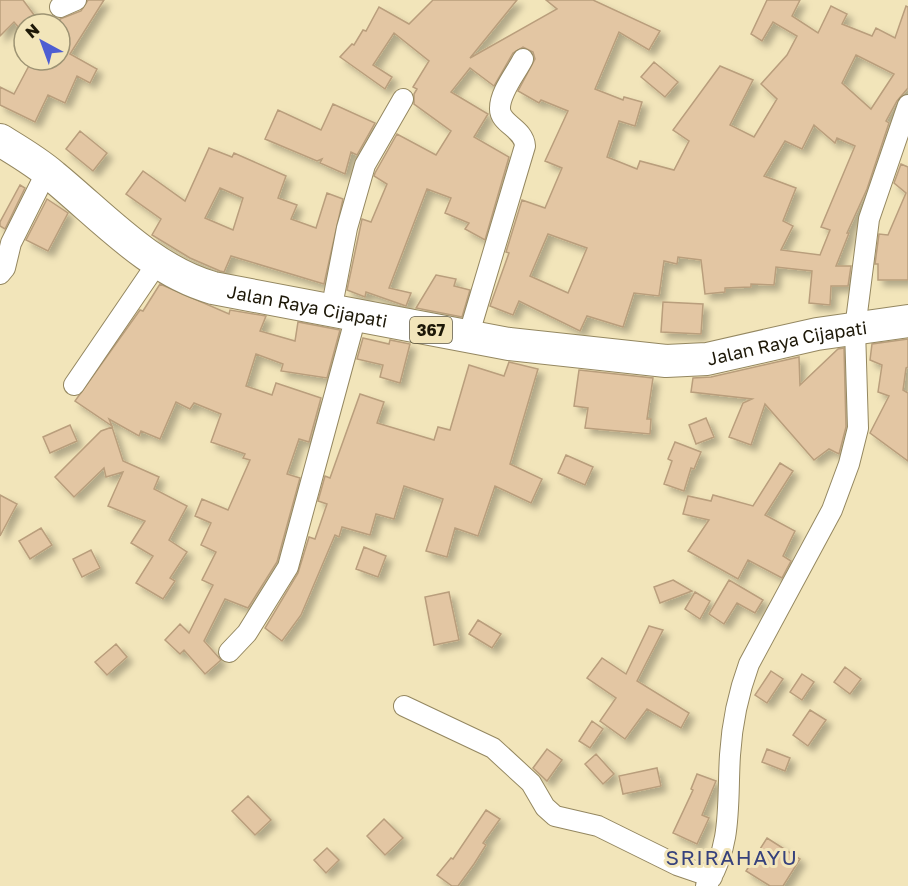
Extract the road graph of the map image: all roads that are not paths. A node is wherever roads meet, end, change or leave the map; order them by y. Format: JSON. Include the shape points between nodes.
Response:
{"nodes":[{"id":1,"x":523,"y":59,"type":"dead end"},
{"id":2,"x":403,"y":99,"type":"dead end"},
{"id":3,"x":908,"y":105,"type":"edge"},
{"id":4,"x":0,"y":140,"type":"edge"},
{"id":5,"x":47,"y":171,"type":"junction"},
{"id":6,"x":158,"y":262,"type":"junction"},
{"id":7,"x":0,"y":274,"type":"edge"},
{"id":8,"x":344,"y":313,"type":"junction"},
{"id":9,"x":908,"y":321,"type":"edge"},
{"id":10,"x":855,"y":329,"type":"junction"},
{"id":11,"x":468,"y":337,"type":"junction"},
{"id":12,"x":74,"y":385,"type":"dead end"},
{"id":13,"x":229,"y":652,"type":"dead end"},
{"id":14,"x":404,"y":706,"type":"dead end"},
{"id":15,"x":709,"y":882,"type":"edge"}],
"edges":[{"from":1,"to":11,"type":"street","via":[[499,110],[523,136],[525,146]]},
{"from":2,"to":8,"type":"street","via":[[364,165],[347,228]]},
{"from":3,"to":10,"type":"street","via":[[868,219]]},
{"from":4,"to":5,"type":"main road","name":"Jalan Raya Cijapati","number":"367"},
{"from":5,"to":6,"type":"main road","name":"Jalan Raya Cijapati","number":"367","via":[[91,211]]},
{"from":5,"to":7,"type":"street"},
{"from":6,"to":8,"type":"main road","name":"Jalan Raya Cijapati","number":"367","via":[[185,279],[206,286]]},
{"from":6,"to":12,"type":"street"},
{"from":8,"to":11,"type":"main road","name":"Jalan Raya Cijapati","number":"367"},
{"from":8,"to":13,"type":"street","via":[[288,567],[247,633]]},
{"from":9,"to":10,"type":"main road","name":"Jalan Raya Cijapati","number":"367"},
{"from":10,"to":11,"type":"main road","name":"Jalan Raya Cijapati","number":"367","via":[[688,361],[551,350]]},
{"from":10,"to":15,"type":"street","via":[[858,428],[849,464],[832,510],[739,689],[730,754],[728,829],[723,854]]},
{"from":14,"to":15,"type":"street","via":[[492,748],[531,783],[555,816],[598,826]]}]}
